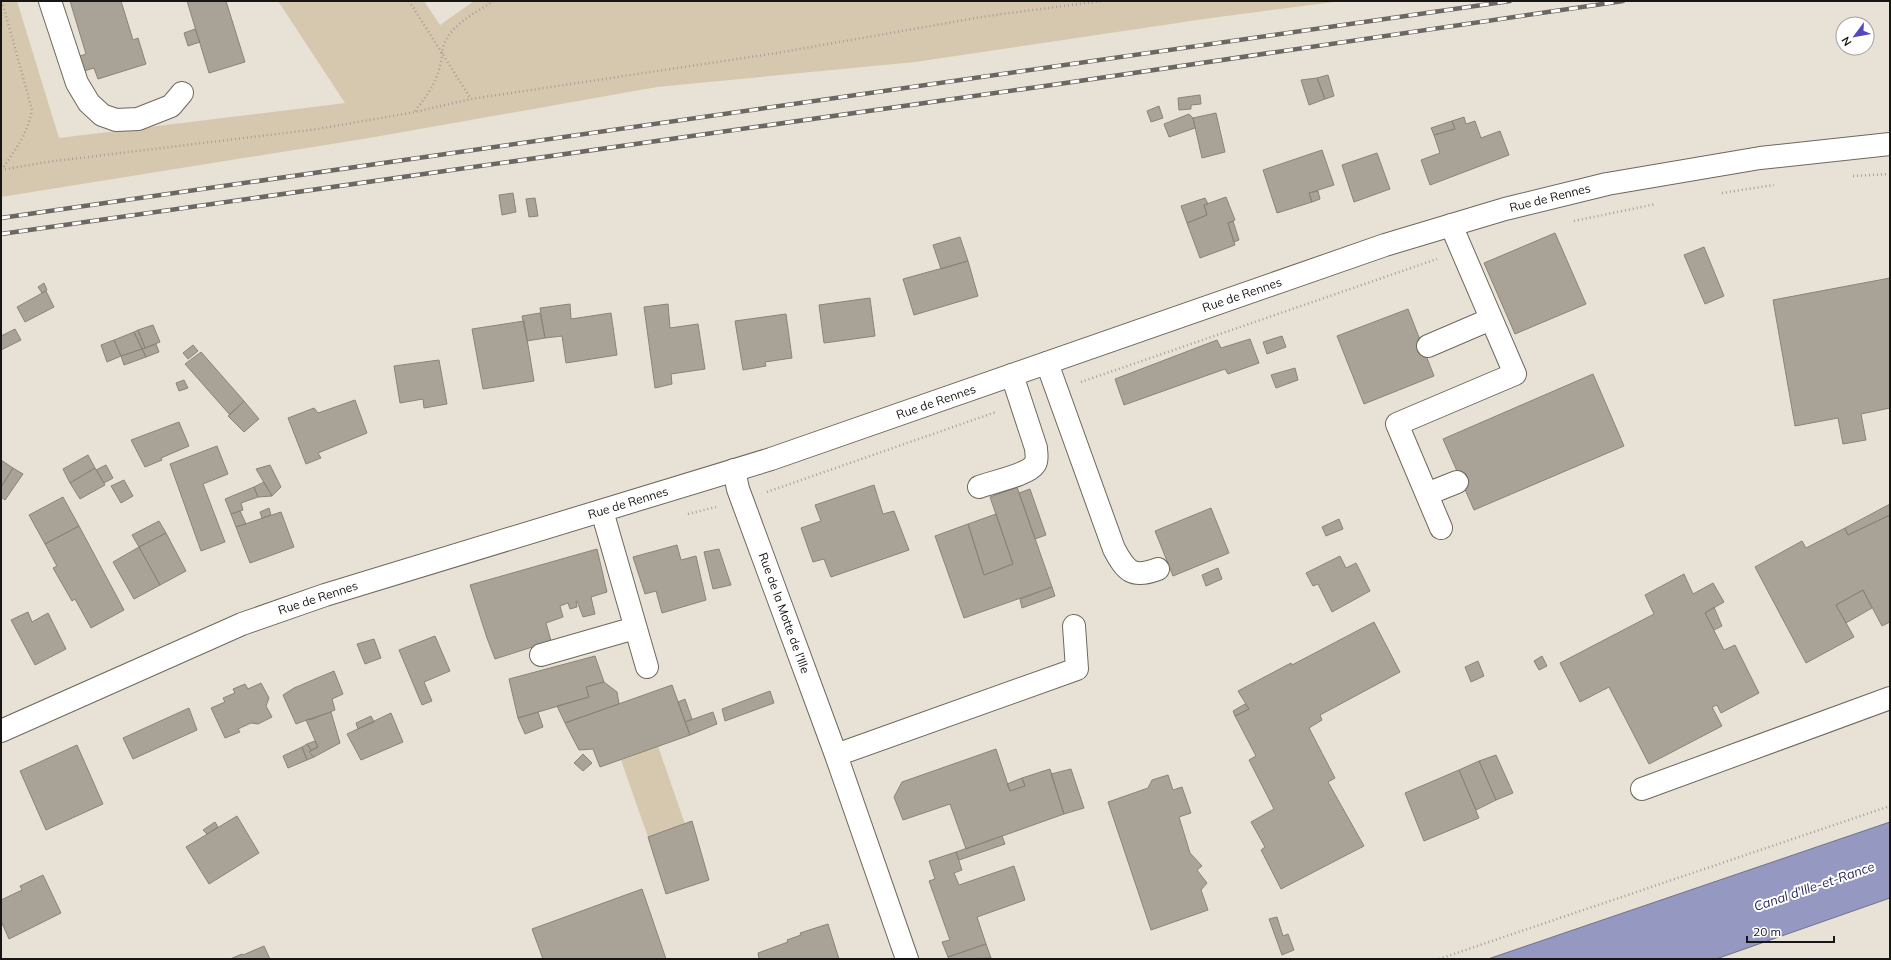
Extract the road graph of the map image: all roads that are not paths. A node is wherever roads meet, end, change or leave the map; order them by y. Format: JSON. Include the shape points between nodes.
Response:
{"nodes":[{"id":1,"x":50,"y":1,"type":"edge"},
{"id":2,"x":182,"y":93,"type":"dead end"},
{"id":3,"x":1890,"y":144,"type":"edge"},
{"id":4,"x":1451,"y":225,"type":"junction"},
{"id":5,"x":1491,"y":319,"type":"junction"},
{"id":6,"x":1428,"y":346,"type":"dead end"},
{"id":7,"x":1047,"y":363,"type":"junction"},
{"id":8,"x":1012,"y":375,"type":"junction"},
{"id":9,"x":734,"y":470,"type":"junction"},
{"id":10,"x":1457,"y":482,"type":"dead end"},
{"id":11,"x":979,"y":486,"type":"dead end"},
{"id":12,"x":1427,"y":494,"type":"junction"},
{"id":13,"x":602,"y":511,"type":"junction"},
{"id":14,"x":1441,"y":528,"type":"dead end"},
{"id":15,"x":1158,"y":569,"type":"dead end"},
{"id":16,"x":1074,"y":626,"type":"dead end"},
{"id":17,"x":636,"y":628,"type":"junction"},
{"id":18,"x":541,"y":655,"type":"dead end"},
{"id":19,"x":647,"y":667,"type":"dead end"},
{"id":20,"x":1890,"y":698,"type":"edge"},
{"id":21,"x":1,"y":731,"type":"edge"},
{"id":22,"x":836,"y":755,"type":"junction"},
{"id":23,"x":1642,"y":789,"type":"dead end"},
{"id":24,"x":907,"y":959,"type":"edge"}],
"edges":[{"from":1,"to":2,"type":"main road","via":[[77,83],[89,103],[102,114],[116,120],[138,119],[171,106]]},
{"from":3,"to":4,"type":"main road","name":"Rue de Rennes","via":[[1760,158],[1648,176],[1578,190]]},
{"from":4,"to":5,"type":"main road"},
{"from":4,"to":7,"type":"main road","name":"Rue de Rennes","via":[[1385,245]]},
{"from":5,"to":6,"type":"main road"},
{"from":5,"to":12,"type":"main road","via":[[1515,374],[1397,424]]},
{"from":7,"to":8,"type":"main road","name":"Rue de Rennes"},
{"from":7,"to":15,"type":"main road","via":[[1114,549],[1120,560],[1132,572],[1140,574]]},
{"from":8,"to":9,"type":"main road","name":"Rue de Rennes"},
{"from":8,"to":11,"type":"main road","via":[[1037,458],[1035,464],[1023,472]]},
{"from":9,"to":13,"type":"main road","name":"Rue de Rennes"},
{"from":9,"to":22,"type":"main road","name":"Rue de la Motte de l'Ille","via":[[738,489]]},
{"from":10,"to":12,"type":"main road"},
{"from":12,"to":14,"type":"main road"},
{"from":13,"to":17,"type":"main road"},
{"from":13,"to":21,"type":"main road","name":"Rue de Rennes","via":[[325,595],[242,624]]},
{"from":16,"to":22,"type":"main road","via":[[1077,669]]},
{"from":17,"to":18,"type":"main road"},
{"from":17,"to":19,"type":"main road"},
{"from":20,"to":23,"type":"main road"},
{"from":22,"to":24,"type":"main road","name":"Rue de la Motte de l'Ille"}]}
